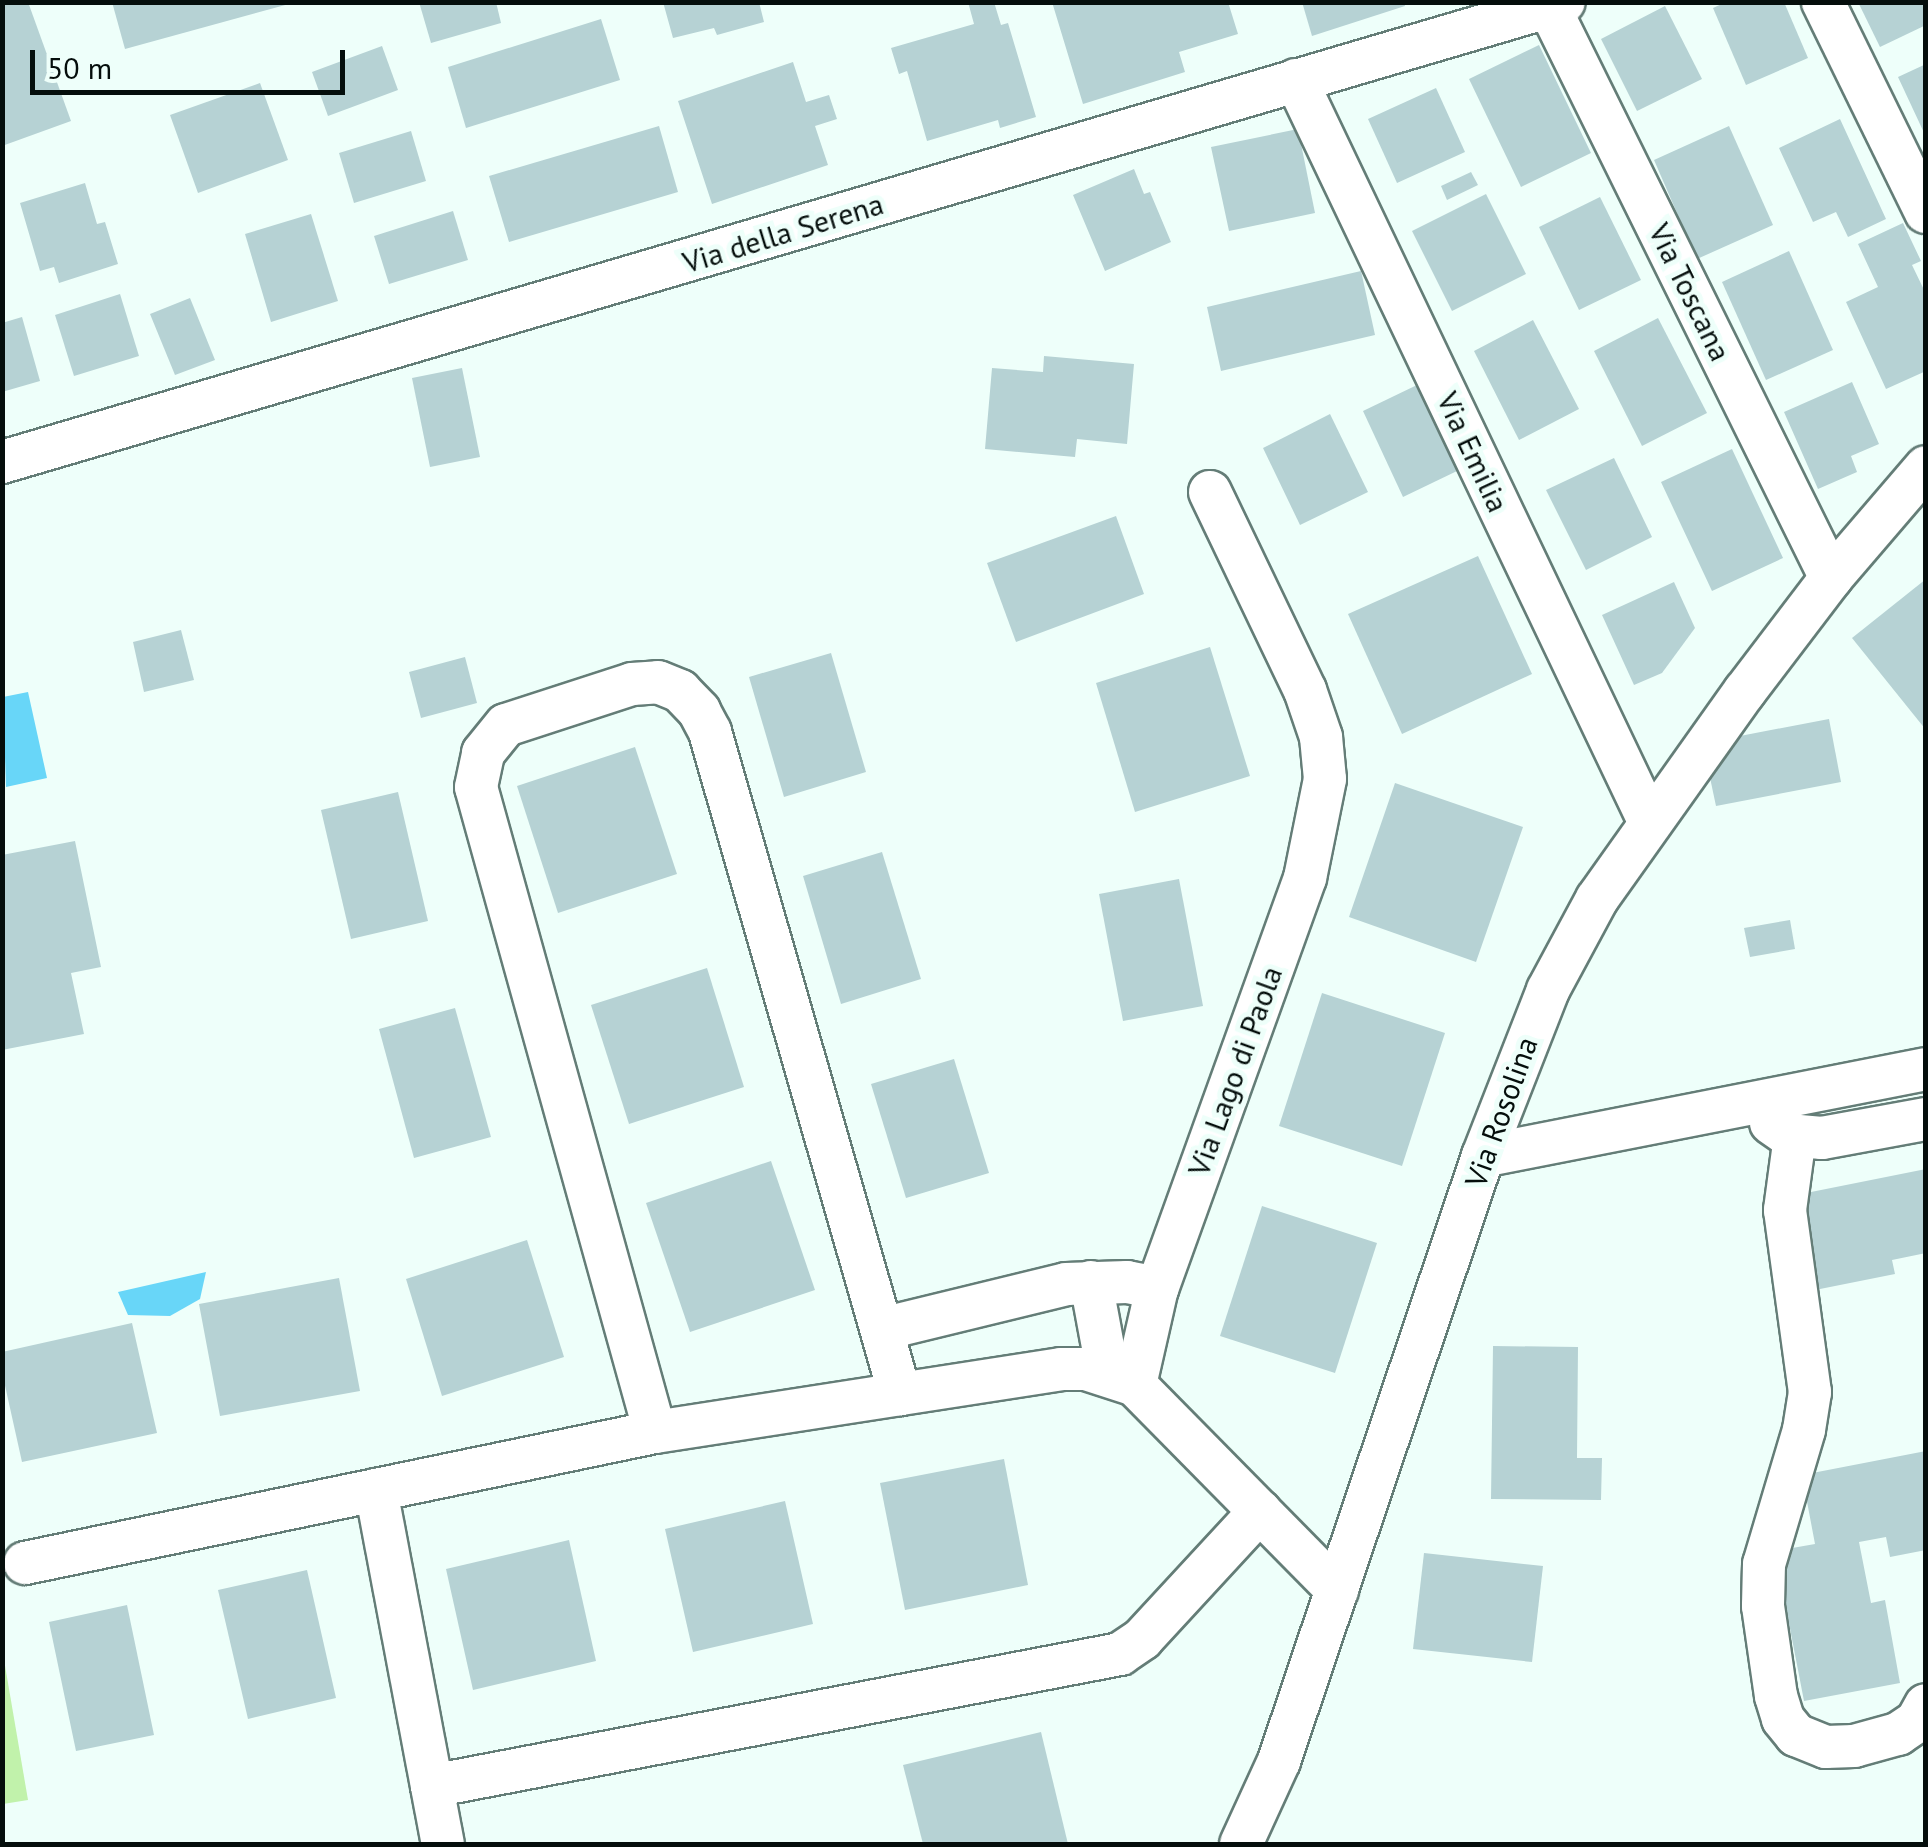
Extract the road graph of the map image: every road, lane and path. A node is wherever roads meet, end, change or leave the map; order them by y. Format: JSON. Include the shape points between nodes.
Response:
{"nodes":[{"id":1,"x":1823,"y":2,"type":"edge"},
{"id":2,"x":1556,"y":4,"type":"edge"},
{"id":3,"x":1454,"y":18,"type":"edge"},
{"id":4,"x":1296,"y":80,"type":"junction"},
{"id":5,"x":1926,"y":212,"type":"edge"},
{"id":6,"x":2,"y":462,"type":"edge"},
{"id":7,"x":1926,"y":467,"type":"edge"},
{"id":8,"x":1210,"y":492,"type":"dead end"},
{"id":9,"x":1831,"y":578,"type":"junction"},
{"id":10,"x":1650,"y":824,"type":"junction"},
{"id":11,"x":1926,"y":1068,"type":"edge"},
{"id":12,"x":1745,"y":1107,"type":"junction"},
{"id":13,"x":1926,"y":1120,"type":"edge"},
{"id":14,"x":1794,"y":1136,"type":"junction"},
{"id":15,"x":1483,"y":1156,"type":"junction"},
{"id":16,"x":1091,"y":1282,"type":"junction"},
{"id":17,"x":1157,"y":1288,"type":"junction"},
{"id":18,"x":882,"y":1329,"type":"junction"},
{"id":19,"x":1121,"y":1379,"type":"junction"},
{"id":20,"x":900,"y":1394,"type":"junction"},
{"id":21,"x":655,"y":1432,"type":"junction"},
{"id":22,"x":376,"y":1490,"type":"junction"},
{"id":23,"x":1260,"y":1511,"type":"junction"},
{"id":24,"x":24,"y":1563,"type":"dead end"},
{"id":25,"x":1337,"y":1590,"type":"junction"},
{"id":26,"x":1926,"y":1706,"type":"edge"},
{"id":27,"x":432,"y":1786,"type":"junction"},
{"id":28,"x":444,"y":1844,"type":"edge"},
{"id":29,"x":1241,"y":1844,"type":"edge"}],
"edges":[{"from":1,"to":5,"type":"street"},
{"from":2,"to":3,"type":"street","name":"Via della Serena"},
{"from":2,"to":9,"type":"street","name":"Via Toscana"},
{"from":3,"to":4,"type":"street","name":"Via della Serena"},
{"from":4,"to":6,"type":"street","name":"Via della Serena"},
{"from":4,"to":10,"type":"street","name":"Via Emilia"},
{"from":7,"to":9,"type":"street","name":"Via Rosolina"},
{"from":8,"to":17,"type":"street","name":"Via Lago di Paola","via":[[1305,690],[1321,737],[1325,779],[1305,878]]},
{"from":9,"to":10,"type":"street","name":"Via Rosolina"},
{"from":10,"to":15,"type":"street","name":"Via Rosolina","via":[[1567,951]]},
{"from":11,"to":12,"type":"street"},
{"from":12,"to":14,"type":"street"},
{"from":12,"to":15,"type":"street"},
{"from":13,"to":14,"type":"street","via":[[1836,1136]]},
{"from":14,"to":26,"type":"street","via":[[1785,1210],[1810,1392],[1764,1564],[1776,1696],[1796,1735],[1826,1747],[1898,1734]]},
{"from":15,"to":25,"type":"street","name":"Via Rosolina"},
{"from":16,"to":17,"type":"street"},
{"from":16,"to":18,"type":"street"},
{"from":16,"to":19,"type":"street"},
{"from":17,"to":19,"type":"street","name":"Via Lago di Paola"},
{"from":18,"to":20,"type":"street"},
{"from":18,"to":21,"type":"street","via":[[700,711],[669,685],[646,682],[516,720],[482,753],[477,799]]},
{"from":19,"to":20,"type":"street","via":[[1061,1368]]},
{"from":19,"to":23,"type":"street"},
{"from":20,"to":21,"type":"street"},
{"from":21,"to":22,"type":"street"},
{"from":22,"to":24,"type":"street"},
{"from":22,"to":27,"type":"street"},
{"from":23,"to":25,"type":"street"},
{"from":23,"to":27,"type":"street","via":[[1142,1639],[1120,1654]]},
{"from":25,"to":29,"type":"street","name":"Via Rosolina","via":[[1280,1762]]},
{"from":27,"to":28,"type":"street"}]}
